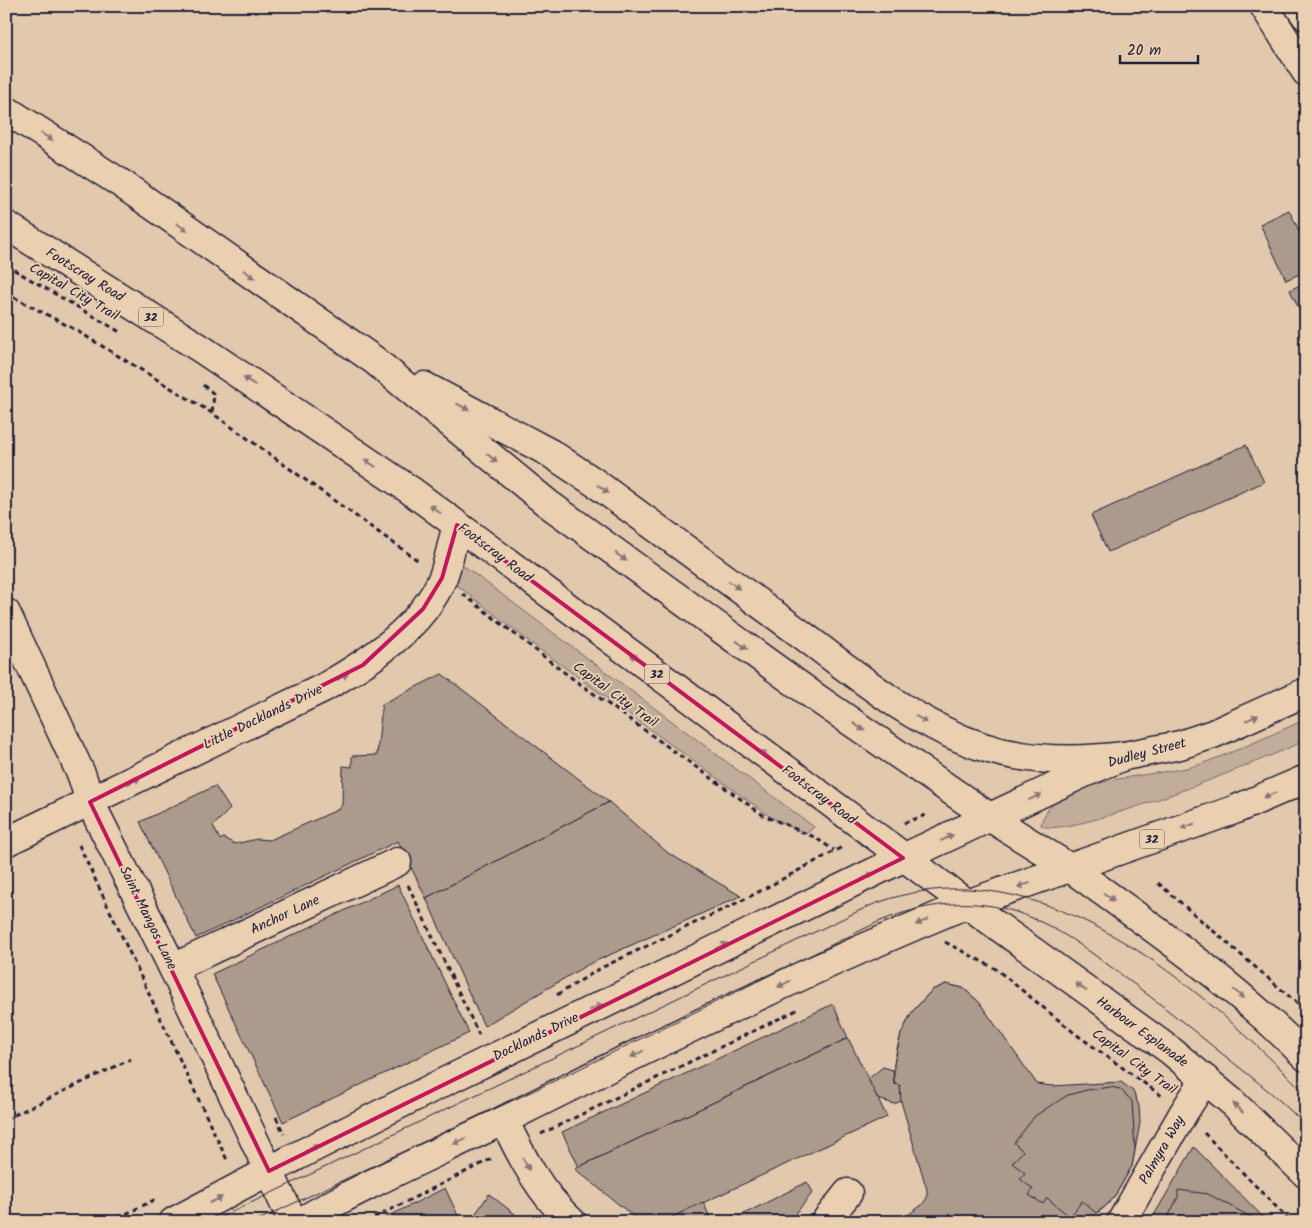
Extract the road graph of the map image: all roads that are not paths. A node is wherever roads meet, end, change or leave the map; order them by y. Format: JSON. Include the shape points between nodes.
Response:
{"nodes":[{"id":1,"x":1264,"y":6,"type":"edge"},
{"id":2,"x":1300,"y":6,"type":"edge"},
{"id":3,"x":1306,"y":16,"type":"edge"},
{"id":4,"x":1306,"y":72,"type":"edge"},
{"id":5,"x":6,"y":110,"type":"edge"},
{"id":6,"x":6,"y":225,"type":"edge"},
{"id":7,"x":374,"y":360,"type":"junction"},
{"id":8,"x":457,"y":525,"type":"junction"},
{"id":9,"x":6,"y":613,"type":"edge"},
{"id":10,"x":1306,"y":692,"type":"edge"},
{"id":11,"x":1124,"y":756,"type":"junction"},
{"id":12,"x":1306,"y":779,"type":"edge"},
{"id":13,"x":90,"y":802,"type":"junction"},
{"id":14,"x":991,"y":818,"type":"junction"},
{"id":15,"x":6,"y":842,"type":"edge"},
{"id":16,"x":903,"y":858,"type":"junction"},
{"id":17,"x":397,"y":862,"type":"road end"},
{"id":18,"x":1070,"y":868,"type":"junction"},
{"id":19,"x":967,"y":904,"type":"junction"},
{"id":20,"x":173,"y":968,"type":"junction"},
{"id":21,"x":1306,"y":1057,"type":"edge"},
{"id":22,"x":1205,"y":1079,"type":"junction"},
{"id":23,"x":504,"y":1120,"type":"junction"},
{"id":24,"x":269,"y":1171,"type":"junction"},
{"id":25,"x":1306,"y":1174,"type":"edge"},
{"id":26,"x":848,"y":1193,"type":"dead end"},
{"id":27,"x":173,"y":1222,"type":"edge"},
{"id":28,"x":293,"y":1222,"type":"edge"},
{"id":29,"x":300,"y":1222,"type":"edge"},
{"id":30,"x":572,"y":1222,"type":"edge"},
{"id":31,"x":825,"y":1222,"type":"edge"},
{"id":32,"x":1121,"y":1222,"type":"edge"}],
"edges":[{"from":1,"to":4,"type":"main road"},
{"from":2,"to":3,"type":"main road"},
{"from":5,"to":7,"type":"main road","one_way":true,"via":[[122,184]]},
{"from":8,"to":6,"type":"main road","name":"Footscray Road","number":"32","one_way":true,"via":[[203,350]]},
{"from":7,"to":11,"type":"main road","one_way":true,"via":[[550,453],[886,697],[942,730],[984,747],[1021,756],[1075,761]]},
{"from":7,"to":14,"type":"main road","one_way":true,"via":[[546,503],[811,694]]},
{"from":13,"to":8,"type":"main road","name":"Little Docklands Drive","one_way":true,"via":[[363,666],[424,609],[442,578]]},
{"from":16,"to":8,"type":"main road","name":"Footscray Road","number":"32","one_way":true},
{"from":9,"to":13,"type":"main road","name":"Saint Mangos Lane","via":[[82,776]]},
{"from":11,"to":10,"type":"main road","name":"Dudley Street","one_way":true,"via":[[1180,745],[1214,734]]},
{"from":14,"to":11,"type":"main road","name":"Dudley Street","one_way":true},
{"from":12,"to":18,"type":"main road","number":"32","one_way":true,"via":[[1234,810]]},
{"from":13,"to":15,"type":"main road","name":"Little Docklands Drive"},
{"from":13,"to":20,"type":"main road","name":"Saint Mangos Lane"},
{"from":16,"to":14,"type":"main road","name":"Dudley Street","one_way":true},
{"from":14,"to":18,"type":"main road"},
{"from":16,"to":19,"type":"main road","name":"Footscray Road","number":"32"},
{"from":24,"to":16,"type":"main road","name":"Docklands Drive","one_way":true},
{"from":17,"to":20,"type":"main road","name":"Anchor Lane"},
{"from":18,"to":19,"type":"main road","number":"32","one_way":true},
{"from":18,"to":21,"type":"main road","one_way":true,"via":[[1207,968],[1267,1018]]},
{"from":22,"to":19,"type":"main road","name":"Harbour Esplanade","one_way":true},
{"from":19,"to":23,"type":"main road","one_way":true,"via":[[821,966]]},
{"from":20,"to":24,"type":"main road","name":"Saint Mangos Lane"},
{"from":25,"to":22,"type":"main road","name":"Harbour Esplanade","one_way":true},
{"from":22,"to":32,"type":"main road","name":"Palmyra Way"},
{"from":23,"to":29,"type":"main road","one_way":true,"via":[[338,1200]]},
{"from":23,"to":30,"type":"main road","one_way":true,"via":[[546,1195]]},
{"from":27,"to":24,"type":"main road","name":"Docklands Drive","one_way":true},
{"from":24,"to":28,"type":"main road","name":"Saint Mangos Lane"},
{"from":26,"to":31,"type":"main road"}]}
